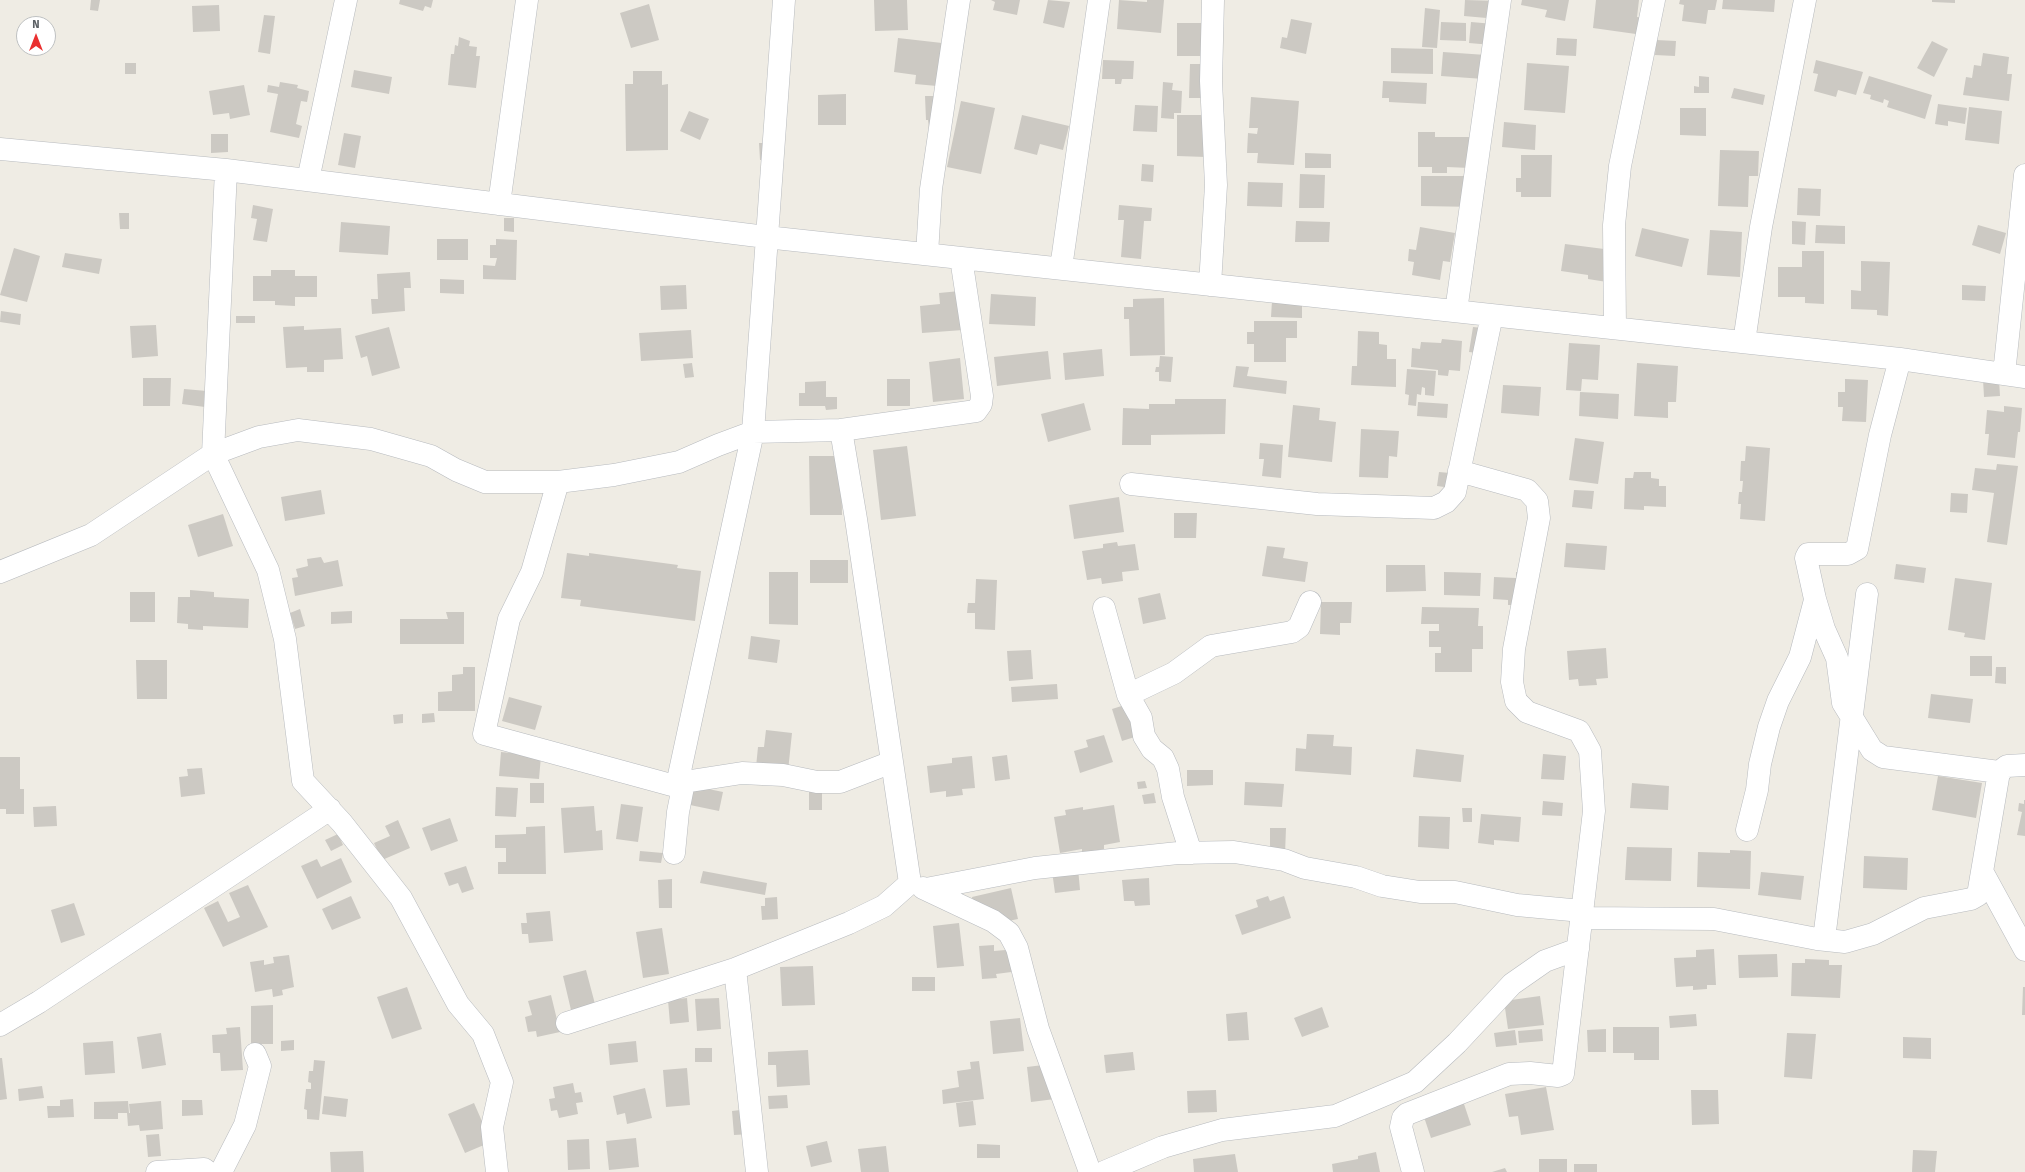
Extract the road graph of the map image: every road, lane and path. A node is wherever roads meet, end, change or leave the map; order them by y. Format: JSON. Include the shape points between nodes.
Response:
{"nodes":[{"id":1,"x":346,"y":0,"type":"edge"},
{"id":2,"x":527,"y":0,"type":"edge"},
{"id":3,"x":784,"y":0,"type":"edge"},
{"id":4,"x":959,"y":0,"type":"edge"},
{"id":5,"x":1099,"y":0,"type":"edge"},
{"id":6,"x":1213,"y":0,"type":"edge"},
{"id":7,"x":1500,"y":0,"type":"edge"},
{"id":8,"x":1654,"y":0,"type":"edge"},
{"id":9,"x":1805,"y":0,"type":"edge"},
{"id":10,"x":0,"y":149,"type":"edge"},
{"id":11,"x":226,"y":170,"type":"junction"},
{"id":12,"x":2025,"y":175,"type":"edge"},
{"id":13,"x":308,"y":180,"type":"junction"},
{"id":14,"x":499,"y":204,"type":"junction"},
{"id":15,"x":766,"y":237,"type":"junction"},
{"id":16,"x":927,"y":254,"type":"junction"},
{"id":17,"x":961,"y":258,"type":"junction"},
{"id":18,"x":1061,"y":268,"type":"junction"},
{"id":19,"x":1210,"y":285,"type":"junction"},
{"id":20,"x":1456,"y":311,"type":"junction"},
{"id":21,"x":1492,"y":315,"type":"junction"},
{"id":22,"x":1615,"y":328,"type":"junction"},
{"id":23,"x":1744,"y":342,"type":"junction"},
{"id":24,"x":1900,"y":359,"type":"junction"},
{"id":25,"x":2015,"y":375,"type":"edge"},
{"id":26,"x":841,"y":430,"type":"junction"},
{"id":27,"x":753,"y":432,"type":"junction"},
{"id":28,"x":213,"y":454,"type":"junction"},
{"id":29,"x":1459,"y":471,"type":"junction"},
{"id":30,"x":558,"y":482,"type":"junction"},
{"id":31,"x":1131,"y":484,"type":"dead end"},
{"id":32,"x":0,"y":572,"type":"edge"},
{"id":33,"x":1867,"y":594,"type":"dead end"},
{"id":34,"x":1815,"y":599,"type":"junction"},
{"id":35,"x":1310,"y":602,"type":"dead end"},
{"id":36,"x":1104,"y":608,"type":"dead end"},
{"id":37,"x":1128,"y":695,"type":"junction"},
{"id":38,"x":1851,"y":717,"type":"junction"},
{"id":39,"x":892,"y":762,"type":"junction"},
{"id":40,"x":2025,"y":765,"type":"edge"},
{"id":41,"x":1999,"y":772,"type":"junction"},
{"id":42,"x":330,"y":809,"type":"junction"},
{"id":43,"x":1747,"y":830,"type":"dead end"},
{"id":44,"x":674,"y":853,"type":"dead end"},
{"id":45,"x":1191,"y":853,"type":"junction"},
{"id":46,"x":1983,"y":873,"type":"junction"},
{"id":47,"x":918,"y":886,"type":"junction"},
{"id":48,"x":1582,"y":914,"type":"junction"},
{"id":49,"x":1824,"y":939,"type":"junction"},
{"id":50,"x":1578,"y":949,"type":"junction"},
{"id":51,"x":2025,"y":950,"type":"edge"},
{"id":52,"x":735,"y":969,"type":"junction"},
{"id":53,"x":2,"y":1021,"type":"edge"},
{"id":54,"x":567,"y":1023,"type":"dead end"},
{"id":55,"x":255,"y":1054,"type":"dead end"},
{"id":56,"x":157,"y":1172,"type":"edge"},
{"id":57,"x":208,"y":1172,"type":"edge"},
{"id":58,"x":221,"y":1172,"type":"edge"},
{"id":59,"x":497,"y":1172,"type":"edge"},
{"id":60,"x":757,"y":1172,"type":"edge"},
{"id":61,"x":1090,"y":1172,"type":"edge"},
{"id":62,"x":1104,"y":1172,"type":"edge"},
{"id":63,"x":1413,"y":1172,"type":"edge"}],
"edges":[{"from":1,"to":13,"type":"street"},
{"from":2,"to":14,"type":"street"},
{"from":3,"to":15,"type":"street"},
{"from":4,"to":16,"type":"street","via":[[931,189]]},
{"from":5,"to":18,"type":"street"},
{"from":6,"to":19,"type":"street","via":[[1211,81],[1216,185]]},
{"from":7,"to":20,"type":"street"},
{"from":8,"to":22,"type":"street","via":[[1620,166],[1614,225]]},
{"from":9,"to":23,"type":"street","via":[[1761,227]]},
{"from":10,"to":11,"type":"street"},
{"from":11,"to":13,"type":"street"},
{"from":11,"to":28,"type":"street"},
{"from":12,"to":25,"type":"street"},
{"from":13,"to":14,"type":"street"},
{"from":14,"to":15,"type":"street"},
{"from":15,"to":16,"type":"street"},
{"from":15,"to":27,"type":"street"},
{"from":16,"to":17,"type":"street"},
{"from":17,"to":18,"type":"street"},
{"from":17,"to":26,"type":"street","via":[[982,396],[981,404],[976,411]]},
{"from":18,"to":19,"type":"street"},
{"from":19,"to":20,"type":"street"},
{"from":20,"to":21,"type":"street"},
{"from":21,"to":22,"type":"street"},
{"from":21,"to":29,"type":"street"},
{"from":22,"to":23,"type":"street"},
{"from":23,"to":24,"type":"street"},
{"from":24,"to":25,"type":"street"},
{"from":24,"to":34,"type":"street","via":[[1880,435],[1857,549],[1848,554],[1808,554],[1806,558]]},
{"from":26,"to":27,"type":"street"},
{"from":26,"to":39,"type":"street"},
{"from":27,"to":30,"type":"street","via":[[679,462],[614,475]]},
{"from":27,"to":30,"type":"street","via":[[675,786],[484,734],[508,619],[532,572]]},
{"from":28,"to":30,"type":"street","via":[[259,437],[298,430],[371,439],[431,456],[485,482]]},
{"from":28,"to":32,"type":"street","via":[[91,535]]},
{"from":28,"to":42,"type":"street","via":[[268,570],[285,639],[303,781]]},
{"from":29,"to":31,"type":"street","via":[[1455,492],[1446,502],[1434,508],[1317,504]]},
{"from":29,"to":48,"type":"street","via":[[1526,490],[1536,501],[1539,518],[1514,649],[1512,682],[1516,701],[1527,712],[1579,731],[1590,751],[1594,811]]},
{"from":33,"to":38,"type":"street"},
{"from":34,"to":38,"type":"street","via":[[1824,629],[1837,658],[1842,703]]},
{"from":34,"to":43,"type":"street","via":[[1800,657],[1778,701],[1769,727]]},
{"from":35,"to":37,"type":"street","via":[[1299,627],[1292,632],[1211,646],[1174,673]]},
{"from":36,"to":37,"type":"street"},
{"from":37,"to":45,"type":"street","via":[[1141,718],[1144,736],[1152,749],[1163,758],[1168,769],[1173,797]]},
{"from":38,"to":41,"type":"street","via":[[1878,755]]},
{"from":38,"to":49,"type":"street"},
{"from":39,"to":44,"type":"street","via":[[840,782],[818,782],[783,774],[742,773],[684,782]]},
{"from":39,"to":47,"type":"street"},
{"from":40,"to":41,"type":"street","via":[[2007,766]]},
{"from":41,"to":46,"type":"street"},
{"from":42,"to":53,"type":"street","via":[[39,1002]]},
{"from":42,"to":59,"type":"street","via":[[401,898],[458,1004],[483,1034],[502,1082],[492,1127]]},
{"from":45,"to":47,"type":"street","via":[[1035,868]]},
{"from":45,"to":48,"type":"street","via":[[1234,852],[1267,857],[1305,868],[1356,877],[1382,886],[1420,892],[1455,892],[1517,905]]},
{"from":46,"to":49,"type":"street","via":[[1980,891],[1971,899],[1924,908],[1873,934],[1845,942]]},
{"from":46,"to":51,"type":"street"},
{"from":47,"to":52,"type":"street","via":[[849,923]]},
{"from":47,"to":61,"type":"street","via":[[994,921],[1009,933],[1017,948],[1038,1029]]},
{"from":48,"to":49,"type":"street","via":[[1714,919]]},
{"from":48,"to":50,"type":"street"},
{"from":50,"to":62,"type":"street","via":[[1545,961],[1512,984],[1457,1043],[1415,1082],[1335,1116],[1222,1130],[1163,1147]]},
{"from":50,"to":63,"type":"street","via":[[1563,1074],[1509,1074],[1407,1114],[1401,1127]]},
{"from":52,"to":54,"type":"street"},
{"from":52,"to":60,"type":"street"},
{"from":55,"to":58,"type":"street","via":[[260,1066],[245,1125]]},
{"from":56,"to":57,"type":"street","via":[[204,1169]]}]}
